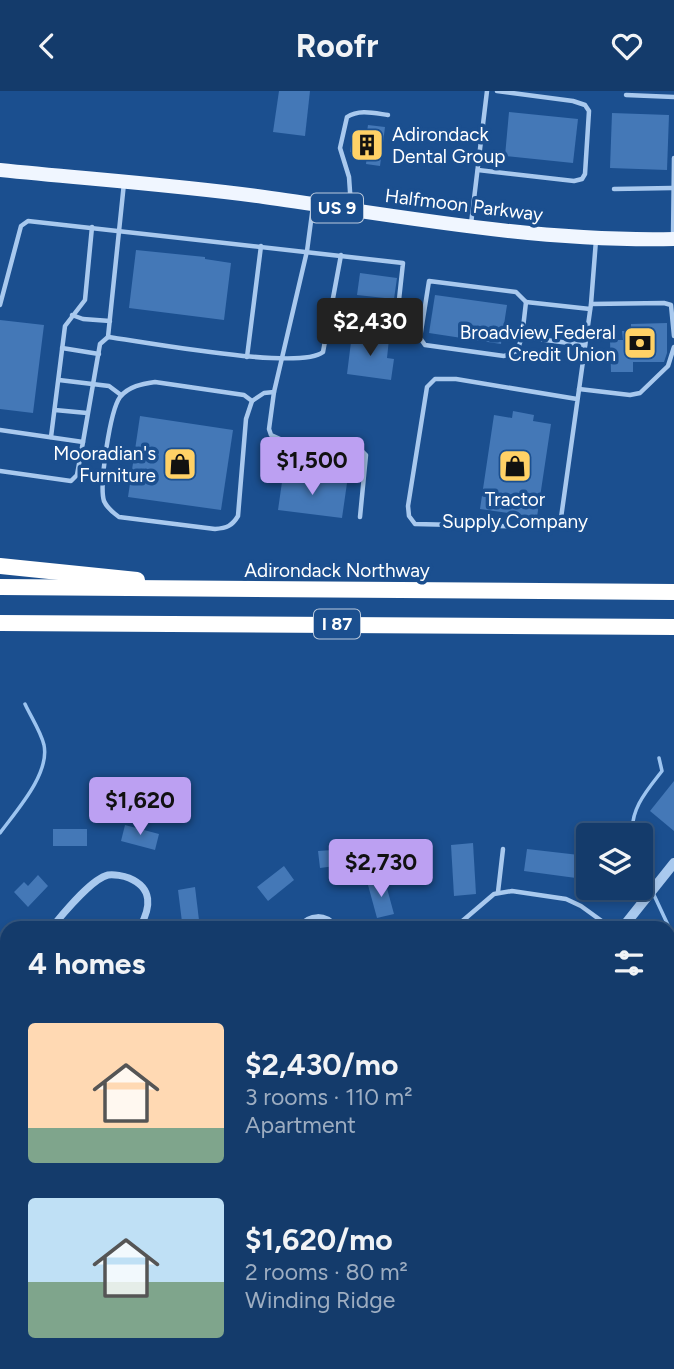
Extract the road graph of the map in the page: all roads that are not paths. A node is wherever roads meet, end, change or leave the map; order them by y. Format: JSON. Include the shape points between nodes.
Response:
{"nodes":[{"id":1,"x":487,"y":91,"type":"edge"},
{"id":2,"x":496,"y":91,"type":"edge"},
{"id":3,"x":626,"y":95,"type":"dead end"},
{"id":4,"x":674,"y":97,"type":"edge"},
{"id":5,"x":388,"y":115,"type":"dead end"},
{"id":6,"x":674,"y":158,"type":"edge"},
{"id":7,"x":0,"y":170,"type":"edge"},
{"id":8,"x":478,"y":170,"type":"junction"},
{"id":9,"x":124,"y":182,"type":"junction"},
{"id":10,"x":672,"y":188,"type":"edge"},
{"id":11,"x":614,"y":189,"type":"dead end"},
{"id":12,"x":313,"y":205,"type":"junction"},
{"id":13,"x":351,"y":210,"type":"junction"},
{"id":14,"x":471,"y":225,"type":"junction"},
{"id":15,"x":92,"y":227,"type":"junction"},
{"id":16,"x":119,"y":230,"type":"junction"},
{"id":17,"x":596,"y":239,"type":"junction"},
{"id":18,"x":674,"y":239,"type":"edge"},
{"id":19,"x":261,"y":246,"type":"junction"},
{"id":20,"x":307,"y":251,"type":"junction"},
{"id":21,"x":341,"y":255,"type":"junction"},
{"id":22,"x":526,"y":302,"type":"junction"},
{"id":23,"x":0,"y":305,"type":"edge"},
{"id":24,"x":330,"y":305,"type":"junction"},
{"id":25,"x":591,"y":307,"type":"junction"},
{"id":26,"x":72,"y":314,"type":"junction"},
{"id":27,"x":110,"y":321,"type":"junction"},
{"id":28,"x":674,"y":336,"type":"edge"},
{"id":29,"x":108,"y":337,"type":"junction"},
{"id":30,"x":522,"y":337,"type":"junction"},
{"id":31,"x":585,"y":345,"type":"junction"},
{"id":32,"x":674,"y":347,"type":"edge"},
{"id":33,"x":62,"y":348,"type":"junction"},
{"id":34,"x":99,"y":354,"type":"junction"},
{"id":35,"x":247,"y":357,"type":"junction"},
{"id":36,"x":281,"y":359,"type":"junction"},
{"id":37,"x":59,"y":380,"type":"junction"},
{"id":38,"x":94,"y":383,"type":"junction"},
{"id":39,"x":579,"y":389,"type":"junction"},
{"id":40,"x":274,"y":392,"type":"junction"},
{"id":41,"x":121,"y":395,"type":"junction"},
{"id":42,"x":577,"y":399,"type":"junction"},
{"id":43,"x":252,"y":401,"type":"junction"},
{"id":44,"x":55,"y":410,"type":"junction"},
{"id":45,"x":87,"y":413,"type":"junction"},
{"id":46,"x":0,"y":430,"type":"edge"},
{"id":47,"x":51,"y":437,"type":"junction"},
{"id":48,"x":83,"y":442,"type":"junction"},
{"id":49,"x":0,"y":471,"type":"edge"},
{"id":50,"x":360,"y":517,"type":"dead end"},
{"id":51,"x":0,"y":566,"type":"edge"},
{"id":52,"x":0,"y":587,"type":"edge"},
{"id":53,"x":237,"y":590,"type":"junction"},
{"id":54,"x":674,"y":592,"type":"edge"},
{"id":55,"x":0,"y":623,"type":"edge"},
{"id":56,"x":674,"y":627,"type":"edge"},
{"id":57,"x":503,"y":849,"type":"dead end"},
{"id":58,"x":674,"y":863,"type":"edge"},
{"id":59,"x":498,"y":892,"type":"junction"},
{"id":60,"x":58,"y":921,"type":"edge"},
{"id":61,"x":144,"y":921,"type":"edge"},
{"id":62,"x":306,"y":921,"type":"edge"},
{"id":63,"x":328,"y":921,"type":"edge"},
{"id":64,"x":462,"y":921,"type":"edge"},
{"id":65,"x":602,"y":921,"type":"edge"},
{"id":66,"x":628,"y":921,"type":"edge"}],
"edges":[{"from":1,"to":8,"type":"lane"},
{"from":2,"to":8,"type":"lane","via":[[585,105],[589,111],[585,174],[574,181]]},
{"from":3,"to":4,"type":"lane"},
{"from":5,"to":13,"type":"lane","via":[[362,112],[347,117],[340,148],[349,177]]},
{"from":6,"to":10,"type":"lane"},
{"from":7,"to":9,"type":"main road","name":"Halfmoon Parkway","number":"US 9"},
{"from":8,"to":14,"type":"lane"},
{"from":9,"to":12,"type":"main road","name":"Halfmoon Parkway","number":"US 9"},
{"from":9,"to":16,"type":"lane"},
{"from":10,"to":11,"type":"lane"},
{"from":10,"to":18,"type":"lane"},
{"from":12,"to":13,"type":"main road","name":"Halfmoon Parkway","number":"US 9"},
{"from":12,"to":20,"type":"lane"},
{"from":13,"to":14,"type":"main road","name":"Halfmoon Parkway","number":"US 9"},
{"from":14,"to":17,"type":"main road","name":"Halfmoon Parkway","number":"US 9"},
{"from":15,"to":16,"type":"lane"},
{"from":15,"to":23,"type":"lane","via":[[28,221],[21,226]]},
{"from":15,"to":26,"type":"lane","via":[[85,300]]},
{"from":16,"to":19,"type":"lane"},
{"from":16,"to":27,"type":"lane"},
{"from":17,"to":18,"type":"main road","name":"Halfmoon Parkway","number":"US 9"},
{"from":17,"to":25,"type":"lane"},
{"from":19,"to":20,"type":"lane"},
{"from":19,"to":35,"type":"lane"},
{"from":20,"to":21,"type":"lane"},
{"from":20,"to":36,"type":"lane"},
{"from":21,"to":24,"type":"lane"},
{"from":21,"to":24,"type":"lane","via":[[404,263],[398,309],[391,313]]},
{"from":22,"to":25,"type":"lane"},
{"from":22,"to":30,"type":"lane"},
{"from":22,"to":30,"type":"lane","via":[[516,292],[429,281],[420,338],[423,344],[508,355],[519,348]]},
{"from":24,"to":36,"type":"lane","via":[[323,352],[316,357]]},
{"from":25,"to":28,"type":"lane","via":[[671,305]]},
{"from":25,"to":31,"type":"lane"},
{"from":26,"to":27,"type":"lane"},
{"from":26,"to":33,"type":"lane"},
{"from":27,"to":29,"type":"lane"},
{"from":29,"to":34,"type":"lane","via":[[100,344]]},
{"from":29,"to":35,"type":"lane"},
{"from":30,"to":31,"type":"lane"},
{"from":31,"to":39,"type":"lane"},
{"from":32,"to":39,"type":"lane","via":[[668,366],[640,393]]},
{"from":33,"to":34,"type":"lane"},
{"from":33,"to":37,"type":"lane"},
{"from":34,"to":38,"type":"lane"},
{"from":35,"to":36,"type":"lane"},
{"from":36,"to":40,"type":"lane"},
{"from":37,"to":38,"type":"lane"},
{"from":37,"to":44,"type":"lane"},
{"from":38,"to":41,"type":"lane"},
{"from":38,"to":45,"type":"lane"},
{"from":39,"to":42,"type":"lane"},
{"from":40,"to":43,"type":"lane"},
{"from":40,"to":50,"type":"lane","via":[[271,435],[366,455]]},
{"from":41,"to":43,"type":"lane","via":[[155,382],[244,395]]},
{"from":41,"to":43,"type":"lane","via":[[108,435],[103,498],[108,509],[118,517],[215,529],[233,524],[238,516],[246,419]]},
{"from":42,"to":42,"type":"lane","via":[[561,518],[555,524],[415,524],[409,516],[427,387],[435,379]]},
{"from":44,"to":45,"type":"lane"},
{"from":44,"to":47,"type":"lane"},
{"from":45,"to":48,"type":"lane"},
{"from":46,"to":47,"type":"lane"},
{"from":47,"to":48,"type":"lane"},
{"from":48,"to":49,"type":"lane","via":[[77,475],[71,481]]},
{"from":51,"to":53,"type":"highway"},
{"from":52,"to":53,"type":"highway","name":"Adirondack Northway","number":"I 87"},
{"from":53,"to":54,"type":"highway","name":"Adirondack Northway","number":"I 87"},
{"from":55,"to":56,"type":"highway","number":"I 87"},
{"from":57,"to":59,"type":"lane"},
{"from":58,"to":66,"type":"street"},
{"from":59,"to":64,"type":"lane"},
{"from":59,"to":65,"type":"lane","via":[[566,899]]},
{"from":60,"to":61,"type":"street","via":[[108,875],[125,876],[147,891]]},
{"from":62,"to":63,"type":"street","via":[[320,917]]}]}
